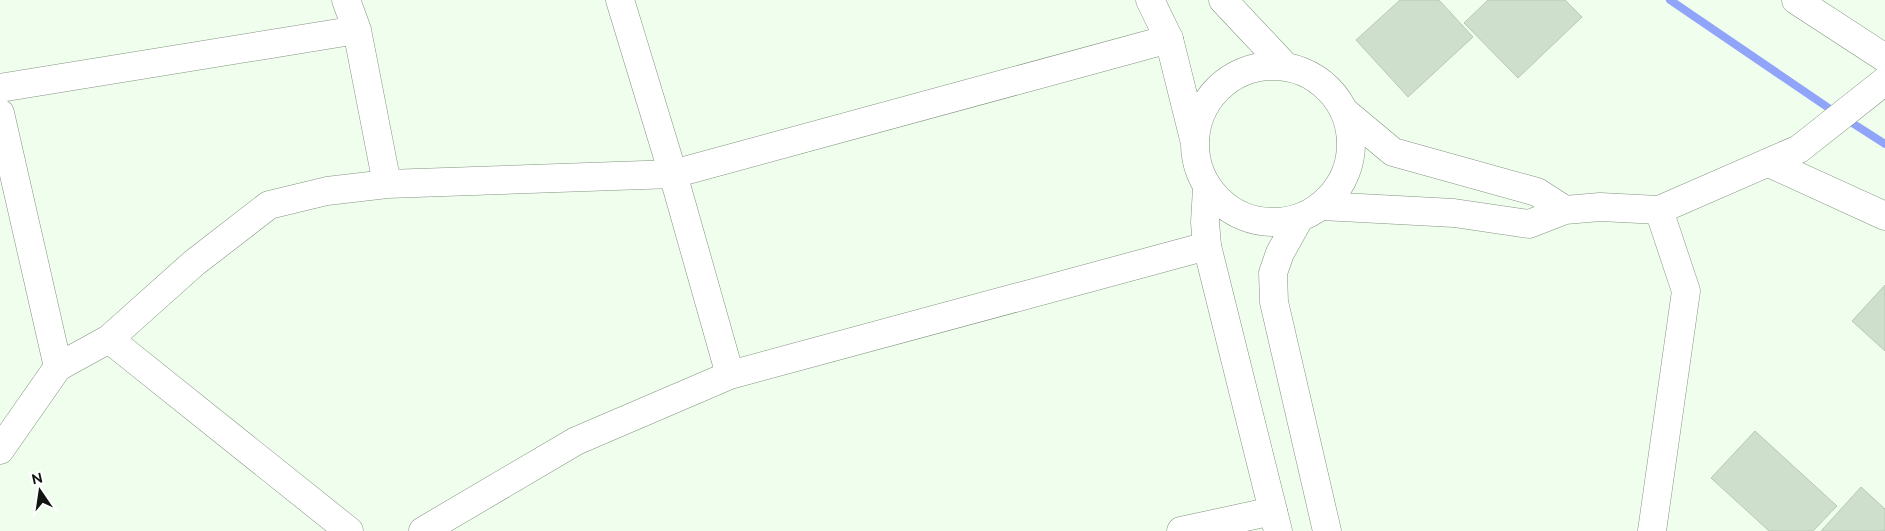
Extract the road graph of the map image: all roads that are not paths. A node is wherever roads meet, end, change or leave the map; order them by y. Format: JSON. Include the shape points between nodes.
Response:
{"nodes":[{"id":1,"x":346,"y":0,"type":"edge"},
{"id":2,"x":620,"y":0,"type":"edge"},
{"id":3,"x":1150,"y":0,"type":"edge"},
{"id":4,"x":1223,"y":0,"type":"edge"},
{"id":5,"x":1796,"y":0,"type":"edge"},
{"id":6,"x":357,"y":30,"type":"junction"},
{"id":7,"x":1168,"y":39,"type":"junction"},
{"id":8,"x":1885,"y":58,"type":"edge"},
{"id":9,"x":1285,"y":66,"type":"junction"},
{"id":10,"x":1878,"y":86,"type":"edge"},
{"id":11,"x":0,"y":88,"type":"edge"},
{"id":12,"x":1346,"y":112,"type":"junction"},
{"id":13,"x":0,"y":113,"type":"edge"},
{"id":14,"x":1194,"y":139,"type":"junction"},
{"id":15,"x":1769,"y":163,"type":"junction"},
{"id":16,"x":673,"y":174,"type":"junction"},
{"id":17,"x":387,"y":184,"type":"junction"},
{"id":18,"x":1207,"y":188,"type":"junction"},
{"id":19,"x":1565,"y":210,"type":"junction"},
{"id":20,"x":1659,"y":210,"type":"junction"},
{"id":21,"x":1310,"y":212,"type":"junction"},
{"id":22,"x":1885,"y":216,"type":"edge"},
{"id":23,"x":1207,"y":246,"type":"junction"},
{"id":24,"x":108,"y":339,"type":"junction"},
{"id":25,"x":58,"y":367,"type":"junction"},
{"id":26,"x":730,"y":375,"type":"junction"},
{"id":27,"x":0,"y":450,"type":"edge"},
{"id":28,"x":1275,"y":521,"type":"edge"},
{"id":29,"x":348,"y":531,"type":"edge"},
{"id":30,"x":423,"y":531,"type":"edge"},
{"id":31,"x":1181,"y":531,"type":"edge"},
{"id":32,"x":1327,"y":531,"type":"edge"},
{"id":33,"x":1652,"y":531,"type":"edge"}],
"edges":[{"from":1,"to":6,"type":"street"},
{"from":2,"to":16,"type":"street"},
{"from":3,"to":7,"type":"street"},
{"from":4,"to":9,"type":"street"},
{"from":5,"to":8,"type":"street"},
{"from":6,"to":11,"type":"street"},
{"from":6,"to":17,"type":"street"},
{"from":7,"to":14,"type":"street"},
{"from":7,"to":16,"type":"street"},
{"from":9,"to":12,"type":"street","via":[[1310,74],[1331,90]]},
{"from":9,"to":14,"type":"street","via":[[1259,66],[1227,80],[1214,91],[1200,113]]},
{"from":10,"to":15,"type":"street","via":[[1799,149]]},
{"from":12,"to":19,"type":"street","via":[[1393,152],[1538,192]]},
{"from":12,"to":21,"type":"street","via":[[1352,137],[1350,164],[1339,187]]},
{"from":13,"to":25,"type":"street"},
{"from":14,"to":18,"type":"street","via":[[1196,165]]},
{"from":15,"to":20,"type":"street"},
{"from":15,"to":22,"type":"street"},
{"from":16,"to":17,"type":"street"},
{"from":16,"to":26,"type":"street"},
{"from":17,"to":24,"type":"street","via":[[326,191],[269,205],[194,263]]},
{"from":18,"to":21,"type":"street","via":[[1225,207],[1248,219],[1273,223]]},
{"from":18,"to":23,"type":"street"},
{"from":19,"to":20,"type":"street","via":[[1600,207]]},
{"from":19,"to":21,"type":"street","via":[[1529,224],[1454,213]]},
{"from":20,"to":33,"type":"street","via":[[1686,291]]},
{"from":21,"to":32,"type":"street","via":[[1280,253],[1273,273],[1274,302]]},
{"from":23,"to":26,"type":"street"},
{"from":23,"to":28,"type":"street"},
{"from":24,"to":25,"type":"street"},
{"from":24,"to":29,"type":"street"},
{"from":25,"to":27,"type":"street"},
{"from":26,"to":30,"type":"street","via":[[576,441]]},
{"from":28,"to":31,"type":"street"}]}
